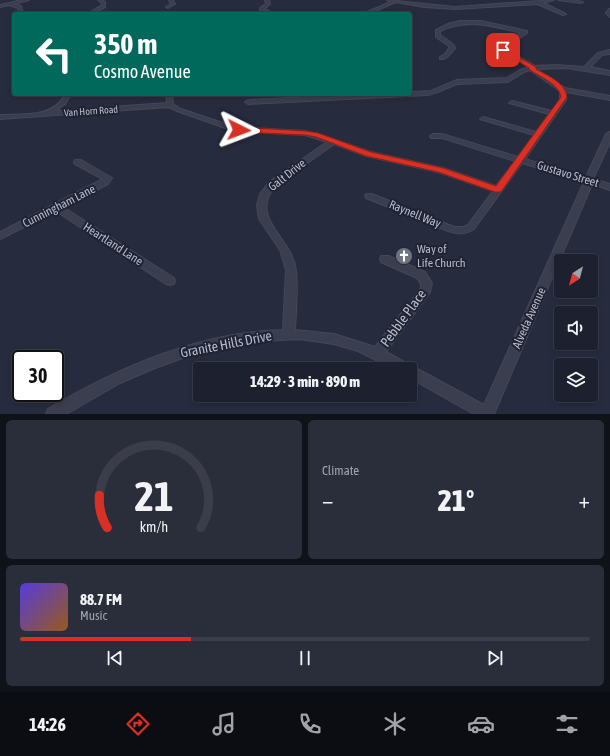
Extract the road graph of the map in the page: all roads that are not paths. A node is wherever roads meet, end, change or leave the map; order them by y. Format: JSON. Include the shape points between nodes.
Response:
{"nodes":[{"id":1,"x":27,"y":0,"type":"edge"},
{"id":2,"x":100,"y":0,"type":"edge"},
{"id":3,"x":170,"y":0,"type":"edge"},
{"id":4,"x":267,"y":0,"type":"edge"},
{"id":5,"x":389,"y":0,"type":"edge"},
{"id":6,"x":552,"y":0,"type":"edge"},
{"id":7,"x":560,"y":0,"type":"edge"},
{"id":8,"x":396,"y":1,"type":"junction"},
{"id":9,"x":538,"y":2,"type":"junction"},
{"id":10,"x":581,"y":2,"type":"dead end"},
{"id":11,"x":10,"y":4,"type":"junction"},
{"id":12,"x":0,"y":6,"type":"edge"},
{"id":13,"x":168,"y":7,"type":"dead end"},
{"id":14,"x":21,"y":12,"type":"edge"},
{"id":15,"x":93,"y":12,"type":"edge"},
{"id":16,"x":267,"y":12,"type":"edge"},
{"id":17,"x":369,"y":12,"type":"edge"},
{"id":18,"x":564,"y":14,"type":"dead end"},
{"id":19,"x":610,"y":52,"type":"edge"},
{"id":20,"x":442,"y":58,"type":"dead end"},
{"id":21,"x":533,"y":68,"type":"junction"},
{"id":22,"x":586,"y":68,"type":"junction"},
{"id":23,"x":610,"y":73,"type":"edge"},
{"id":24,"x":563,"y":90,"type":"junction"},
{"id":25,"x":412,"y":93,"type":"edge"},
{"id":26,"x":67,"y":96,"type":"edge"},
{"id":27,"x":169,"y":96,"type":"edge"},
{"id":28,"x":359,"y":96,"type":"edge"},
{"id":29,"x":610,"y":98,"type":"edge"},
{"id":30,"x":248,"y":102,"type":"dead end"},
{"id":31,"x":512,"y":104,"type":"dead end"},
{"id":32,"x":170,"y":105,"type":"junction"},
{"id":33,"x":43,"y":114,"type":"junction"},
{"id":34,"x":553,"y":114,"type":"junction"},
{"id":35,"x":0,"y":117,"type":"edge"},
{"id":36,"x":483,"y":119,"type":"dead end"},
{"id":37,"x":537,"y":134,"type":"junction"},
{"id":38,"x":610,"y":134,"type":"edge"},
{"id":39,"x":434,"y":136,"type":"dead end"},
{"id":40,"x":333,"y":141,"type":"junction"},
{"id":41,"x":520,"y":160,"type":"junction"},
{"id":42,"x":78,"y":162,"type":"dead end"},
{"id":43,"x":589,"y":181,"type":"junction"},
{"id":44,"x":610,"y":187,"type":"edge"},
{"id":45,"x":498,"y":190,"type":"junction"},
{"id":46,"x":369,"y":196,"type":"dead end"},
{"id":47,"x":56,"y":207,"type":"junction"},
{"id":48,"x":0,"y":236,"type":"edge"},
{"id":49,"x":385,"y":259,"type":"dead end"},
{"id":50,"x":170,"y":281,"type":"dead end"},
{"id":51,"x":289,"y":334,"type":"junction"},
{"id":52,"x":378,"y":353,"type":"junction"},
{"id":53,"x":394,"y":362,"type":"edge"},
{"id":54,"x":417,"y":375,"type":"edge"},
{"id":55,"x":53,"y":414,"type":"edge"},
{"id":56,"x":487,"y":414,"type":"edge"}],
"edges":[{"from":1,"to":11,"type":"street"},
{"from":2,"to":15,"type":"street","via":[[104,6]]},
{"from":3,"to":13,"type":"street","via":[[173,4]]},
{"from":4,"to":16,"type":"street","via":[[268,4],[261,10]]},
{"from":5,"to":8,"type":"street"},
{"from":6,"to":9,"type":"street"},
{"from":7,"to":10,"type":"street"},
{"from":8,"to":9,"type":"street","via":[[429,7],[455,8]]},
{"from":8,"to":17,"type":"street"},
{"from":9,"to":18,"type":"street"},
{"from":11,"to":12,"type":"street"},
{"from":11,"to":14,"type":"street","via":[[20,7]]},
{"from":19,"to":22,"type":"street","via":[[600,54]]},
{"from":20,"to":21,"type":"street","via":[[452,48],[438,36],[438,30],[458,23],[483,22],[525,32],[511,42],[495,45]]},
{"from":21,"to":22,"type":"street"},
{"from":21,"to":24,"type":"street"},
{"from":21,"to":25,"type":"street","via":[[518,72],[508,80],[456,82],[432,92]]},
{"from":22,"to":23,"type":"street"},
{"from":24,"to":29,"type":"street"},
{"from":24,"to":34,"type":"street","via":[[563,99]]},
{"from":26,"to":33,"type":"street","via":[[58,107]]},
{"from":27,"to":32,"type":"street"},
{"from":28,"to":30,"type":"street"},
{"from":31,"to":34,"type":"street"},
{"from":32,"to":33,"type":"street","name":"Van Horn Road"},
{"from":32,"to":40,"type":"street","via":[[234,129],[305,133]]},
{"from":33,"to":35,"type":"street","name":"Van Horn Road"},
{"from":34,"to":37,"type":"street"},
{"from":36,"to":37,"type":"street"},
{"from":37,"to":41,"type":"street"},
{"from":38,"to":43,"type":"street","name":"Alveda Avenue"},
{"from":39,"to":41,"type":"street","name":"Gustavo Street","via":[[442,136]]},
{"from":40,"to":45,"type":"street","via":[[369,154],[440,170]]},
{"from":40,"to":51,"type":"street","name":"Galt Drive","via":[[272,184],[264,194],[261,205],[264,219],[285,250],[291,270]]},
{"from":41,"to":43,"type":"street","name":"Gustavo Street"},
{"from":41,"to":45,"type":"street"},
{"from":42,"to":47,"type":"street","name":"Cunningham Lane","via":[[108,178],[105,182]]},
{"from":43,"to":44,"type":"street","name":"Gustavo Street"},
{"from":43,"to":56,"type":"street","name":"Alveda Avenue"},
{"from":45,"to":46,"type":"street","name":"Raynell Way","via":[[471,227],[461,231]]},
{"from":47,"to":48,"type":"street","name":"Cunningham Lane"},
{"from":47,"to":50,"type":"street","name":"Heartland Lane"},
{"from":49,"to":52,"type":"street","name":"Pebble Place","via":[[421,275],[427,283],[426,289]]},
{"from":51,"to":52,"type":"street","name":"Granite Hills Drive","via":[[334,339]]},
{"from":51,"to":55,"type":"street","name":"Granite Hills Drive","via":[[227,341],[176,354],[110,381]]},
{"from":52,"to":53,"type":"street","name":"Granite Hills Drive"},
{"from":54,"to":56,"type":"street"}]}
